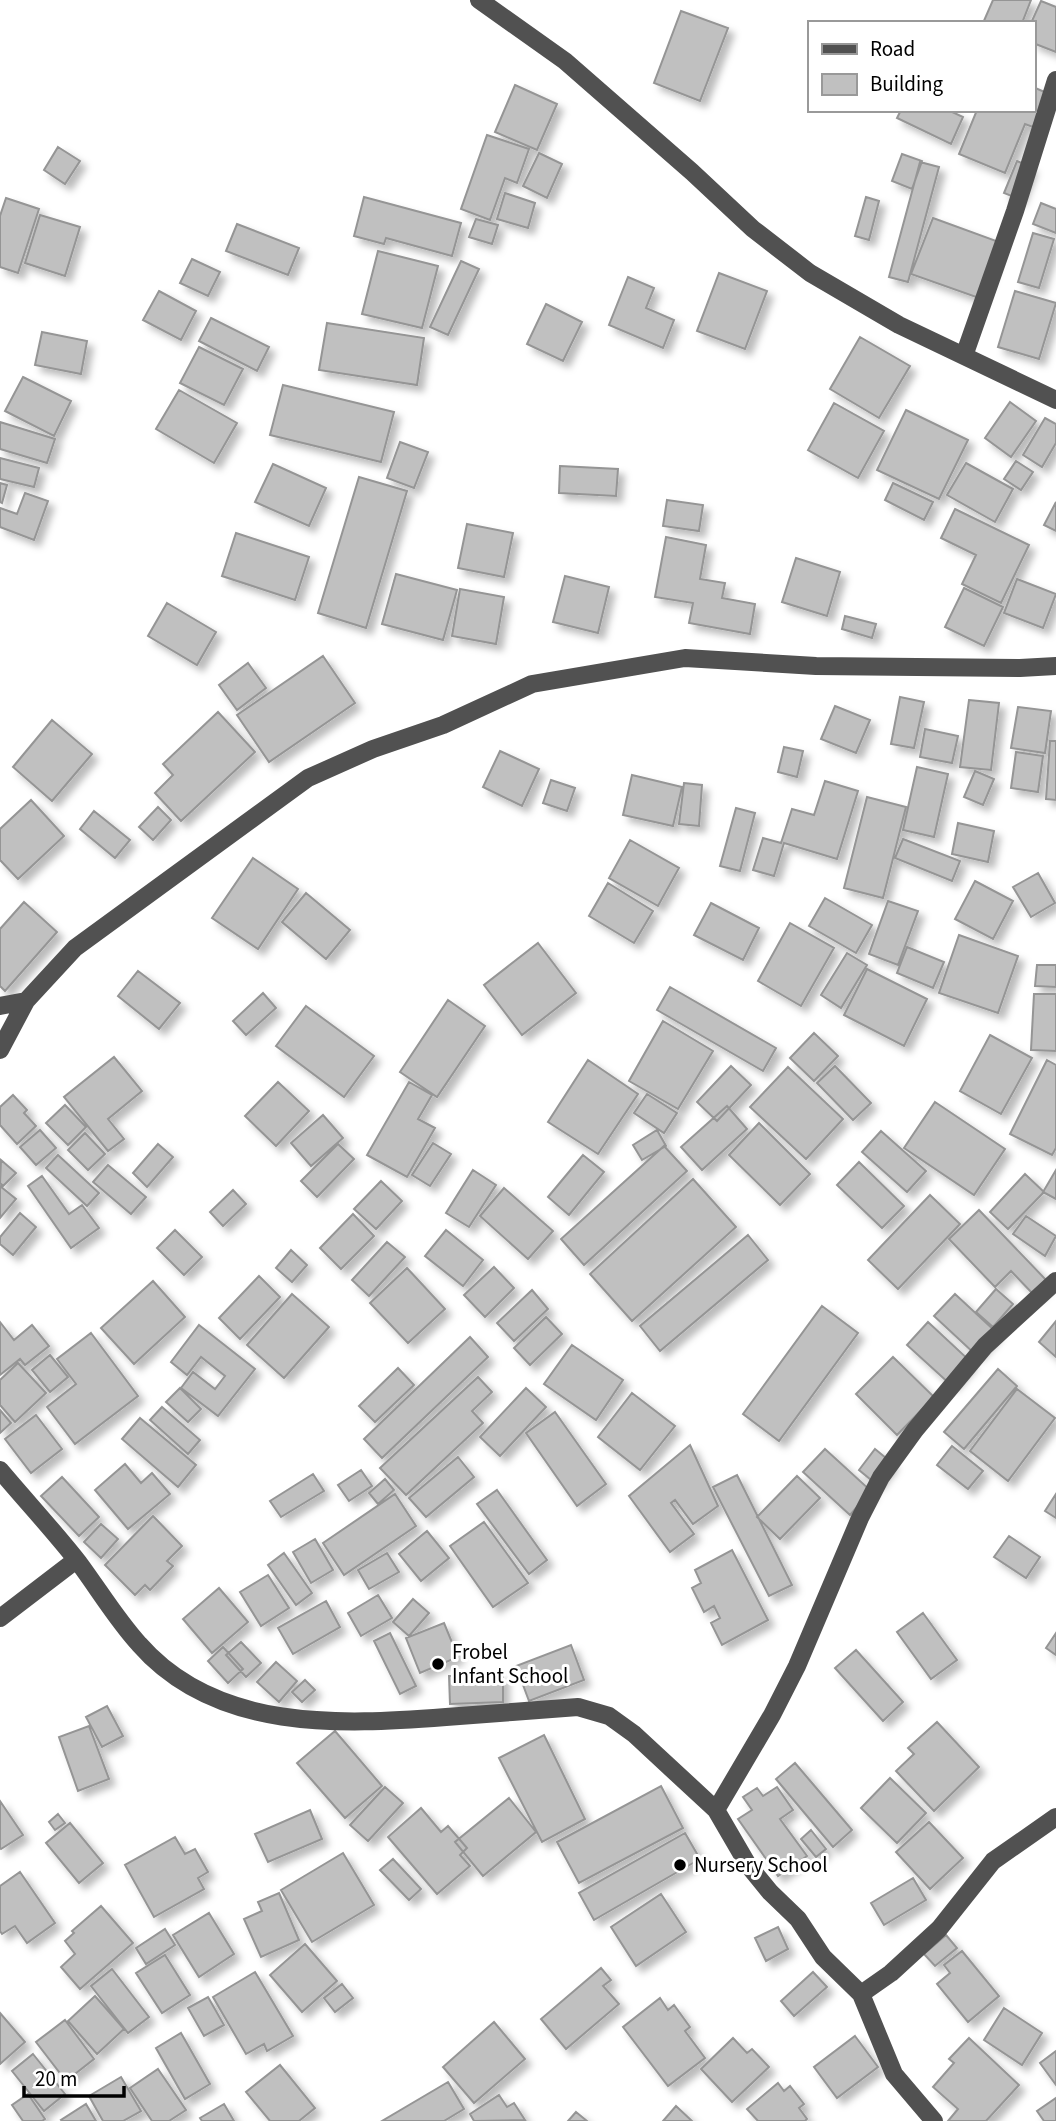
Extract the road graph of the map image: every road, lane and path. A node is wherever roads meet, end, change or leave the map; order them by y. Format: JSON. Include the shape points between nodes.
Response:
{"nodes":[{"id":1,"x":479,"y":0,"type":"edge"},
{"id":2,"x":1056,"y":80,"type":"edge"},
{"id":3,"x":964,"y":356,"type":"junction"},
{"id":4,"x":1056,"y":400,"type":"edge"},
{"id":5,"x":1056,"y":666,"type":"edge"},
{"id":6,"x":26,"y":1001,"type":"junction"},
{"id":7,"x":0,"y":1006,"type":"edge"},
{"id":8,"x":0,"y":1050,"type":"edge"},
{"id":9,"x":1056,"y":1281,"type":"edge"},
{"id":10,"x":0,"y":1470,"type":"edge"},
{"id":11,"x":76,"y":1560,"type":"junction"},
{"id":12,"x":0,"y":1618,"type":"edge"},
{"id":13,"x":716,"y":1810,"type":"junction"},
{"id":14,"x":1056,"y":1817,"type":"edge"},
{"id":15,"x":860,"y":1994,"type":"junction"},
{"id":16,"x":934,"y":2121,"type":"edge"}],
"edges":[{"from":1,"to":3,"type":"street","via":[[565,61],[753,229],[810,273],[899,325]]},
{"from":2,"to":3,"type":"street"},
{"from":3,"to":4,"type":"street"},
{"from":5,"to":6,"type":"street","via":[[816,666],[685,658],[532,684],[308,778],[75,948]]},
{"from":6,"to":7,"type":"street"},
{"from":6,"to":8,"type":"street"},
{"from":9,"to":13,"type":"street","via":[[985,1346],[881,1477],[797,1666]]},
{"from":10,"to":11,"type":"street"},
{"from":11,"to":12,"type":"street"},
{"from":11,"to":13,"type":"street","via":[[139,1645],[172,1674],[219,1700],[254,1712],[368,1723],[579,1707],[609,1716],[634,1734]]},
{"from":13,"to":15,"type":"street","via":[[748,1865],[798,1919],[823,1957]]},
{"from":14,"to":15,"type":"street","via":[[993,1861],[939,1929]]},
{"from":15,"to":16,"type":"street","via":[[894,2074]]}]}
